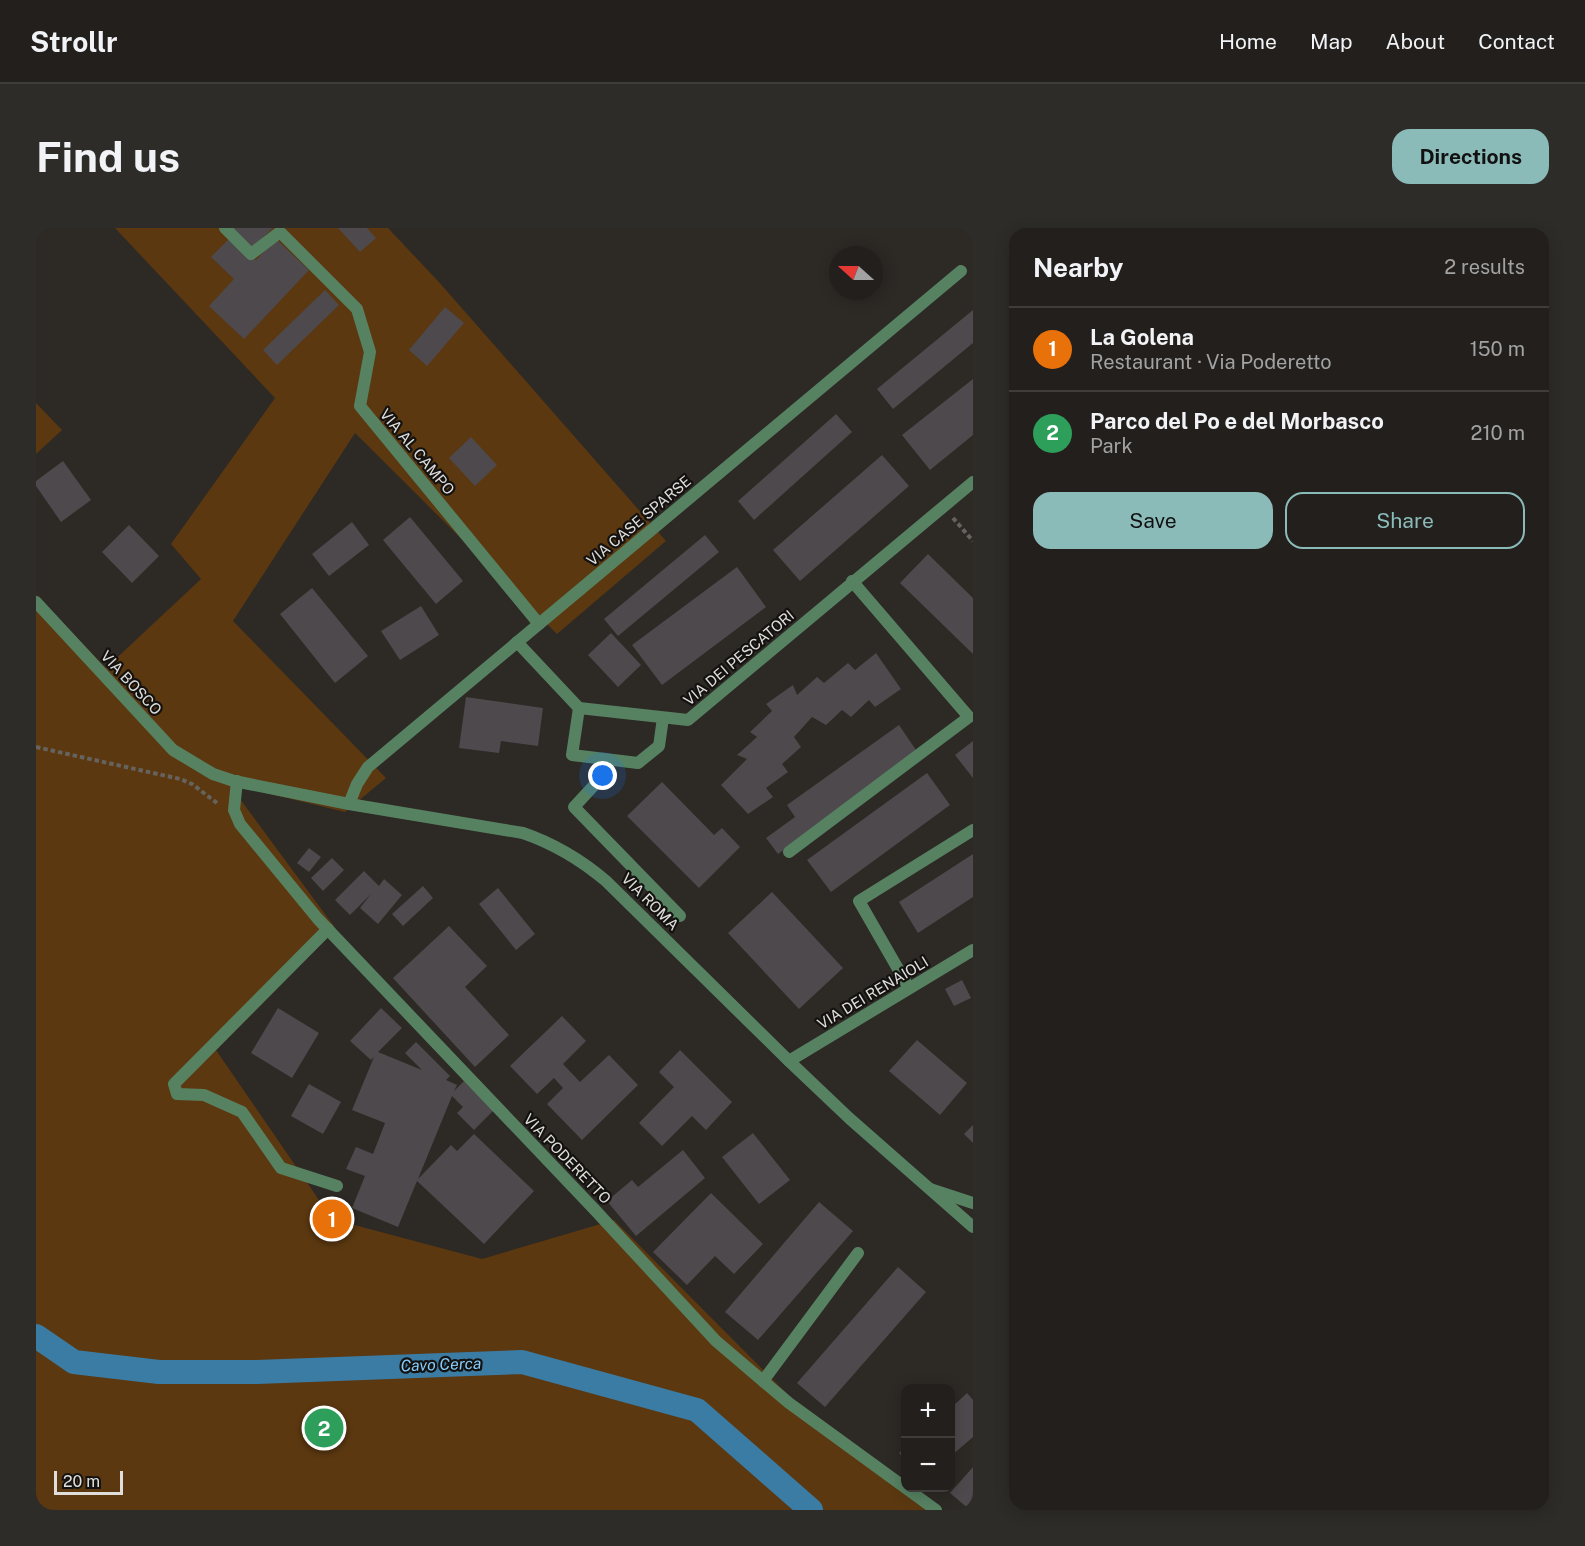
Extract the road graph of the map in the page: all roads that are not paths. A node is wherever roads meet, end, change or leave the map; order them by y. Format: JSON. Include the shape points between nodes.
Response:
{"nodes":[{"id":1,"x":225,"y":228,"type":"edge"},
{"id":2,"x":961,"y":271,"type":"dead end"},
{"id":3,"x":973,"y":482,"type":"edge"},
{"id":4,"x":852,"y":581,"type":"junction"},
{"id":5,"x":36,"y":602,"type":"edge"},
{"id":6,"x":539,"y":624,"type":"junction"},
{"id":7,"x":517,"y":642,"type":"junction"},
{"id":8,"x":579,"y":708,"type":"junction"},
{"id":9,"x":663,"y":718,"type":"junction"},
{"id":10,"x":603,"y":759,"type":"junction"},
{"id":11,"x":213,"y":774,"type":"joint"},
{"id":12,"x":237,"y":781,"type":"junction"},
{"id":13,"x":349,"y":804,"type":"junction"},
{"id":14,"x":973,"y":830,"type":"edge"},
{"id":15,"x":789,"y":852,"type":"dead end"},
{"id":16,"x":680,"y":916,"type":"dead end"},
{"id":17,"x":328,"y":929,"type":"junction"},
{"id":18,"x":973,"y":950,"type":"edge"},
{"id":19,"x":909,"y":988,"type":"junction"},
{"id":20,"x":789,"y":1061,"type":"junction"},
{"id":21,"x":337,"y":1186,"type":"dead end"},
{"id":22,"x":929,"y":1188,"type":"junction"},
{"id":23,"x":973,"y":1203,"type":"edge"},
{"id":24,"x":973,"y":1227,"type":"edge"},
{"id":25,"x":858,"y":1253,"type":"dead end"},
{"id":26,"x":763,"y":1381,"type":"junction"},
{"id":27,"x":936,"y":1510,"type":"edge"}],
"edges":[{"from":1,"to":6,"type":"street","name":"VIA AL CAMPO","via":[[251,254],[280,232],[357,309],[370,352],[360,406]]},
{"from":2,"to":6,"type":"street","name":"VIA CASE SPARSE"},
{"from":3,"to":4,"type":"street","name":"VIA DEI PESCATORI"},
{"from":4,"to":9,"type":"street","name":"VIA DEI PESCATORI","via":[[688,720]]},
{"from":4,"to":15,"type":"street","via":[[969,717]]},
{"from":5,"to":11,"type":"street","name":"VIA BOSCO","via":[[173,750]]},
{"from":6,"to":7,"type":"street","name":"VIA CASE SPARSE"},
{"from":7,"to":8,"type":"street"},
{"from":7,"to":13,"type":"street","name":"VIA CASE SPARSE","via":[[368,767]]},
{"from":8,"to":9,"type":"street","name":"VIA DEI PESCATORI"},
{"from":8,"to":10,"type":"street","via":[[572,755]]},
{"from":9,"to":10,"type":"street","via":[[659,746],[638,763]]},
{"from":10,"to":16,"type":"street","via":[[599,780],[574,807]]},
{"from":11,"to":12,"type":"street","name":"VIA ROMA"},
{"from":12,"to":13,"type":"street","name":"VIA ROMA"},
{"from":12,"to":17,"type":"street","name":"VIA PODERETTO","via":[[234,810],[240,824]]},
{"from":13,"to":20,"type":"street","name":"VIA ROMA","via":[[523,833],[563,849],[606,881]]},
{"from":14,"to":19,"type":"street","via":[[859,901]]},
{"from":17,"to":21,"type":"street","via":[[174,1083],[177,1094],[204,1095],[242,1112],[281,1168]]},
{"from":17,"to":26,"type":"street","name":"VIA PODERETTO","via":[[716,1341]]},
{"from":18,"to":19,"type":"street","name":"VIA DEI RENAIOLI"},
{"from":19,"to":20,"type":"street","name":"VIA DEI RENAIOLI"},
{"from":20,"to":22,"type":"street","name":"VIA ROMA"},
{"from":22,"to":23,"type":"street"},
{"from":22,"to":24,"type":"street","name":"VIA ROMA"},
{"from":25,"to":26,"type":"street"},
{"from":26,"to":27,"type":"street","name":"VIA PODERETTO"}]}
